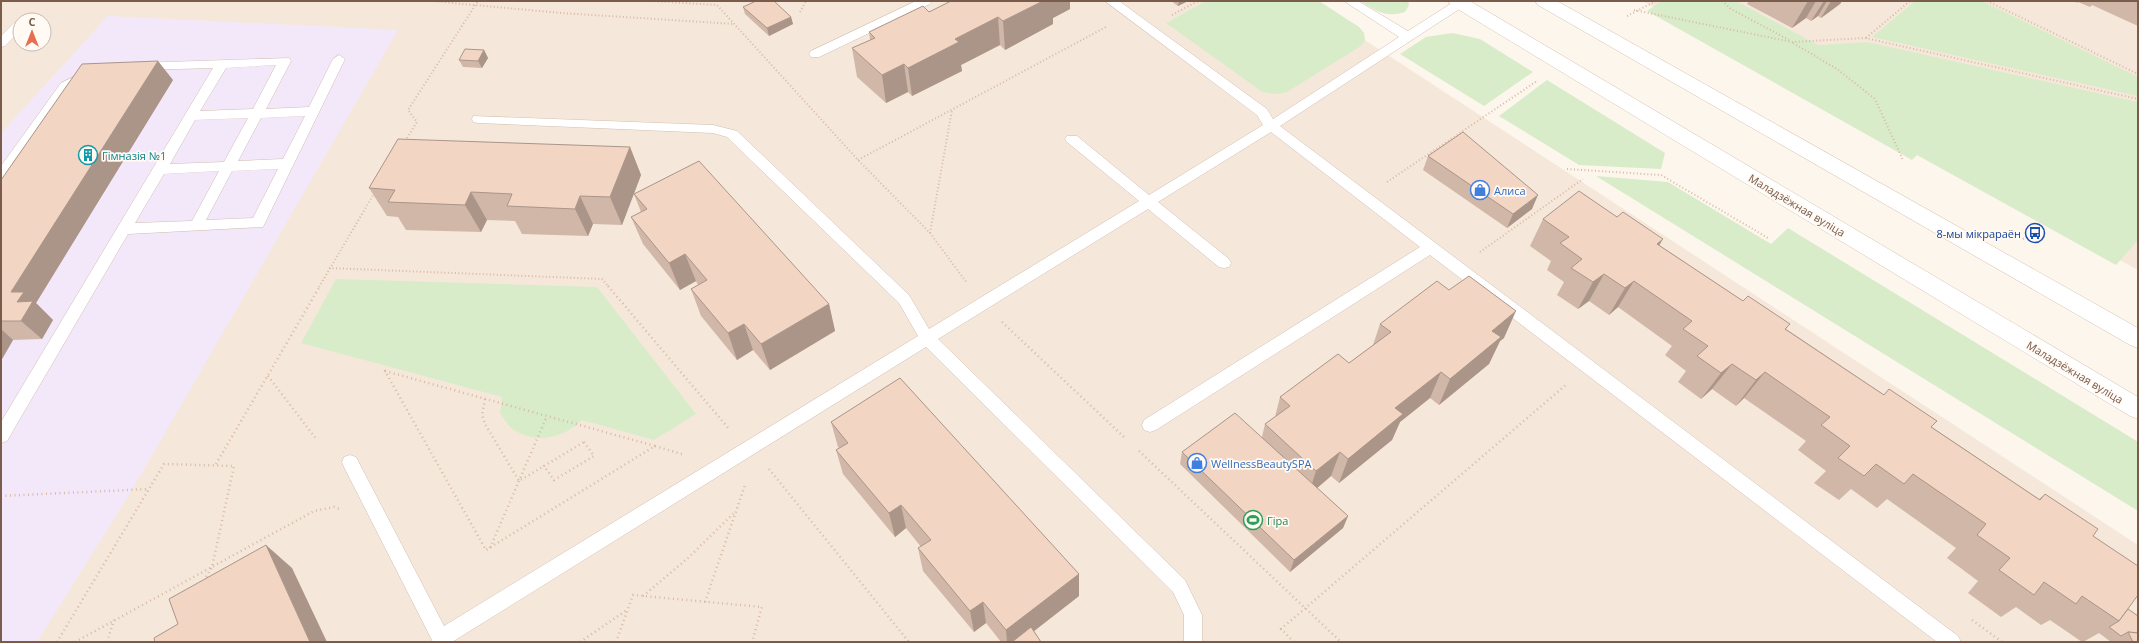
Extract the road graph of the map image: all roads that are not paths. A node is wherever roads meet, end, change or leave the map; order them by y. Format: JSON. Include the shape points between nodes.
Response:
{"nodes":[{"id":1,"x":926,"y":1,"type":"edge"},
{"id":2,"x":1111,"y":1,"type":"edge"},
{"id":3,"x":1350,"y":1,"type":"edge"},
{"id":4,"x":1544,"y":1,"type":"edge"},
{"id":5,"x":1459,"y":2,"type":"edge"},
{"id":6,"x":12,"y":32,"type":"edge"},
{"id":7,"x":1408,"y":36,"type":"junction"},
{"id":8,"x":1,"y":43,"type":"edge"},
{"id":9,"x":815,"y":54,"type":"dead end"},
{"id":10,"x":339,"y":59,"type":"dead end"},
{"id":11,"x":222,"y":64,"type":"junction"},
{"id":12,"x":124,"y":66,"type":"edge"},
{"id":13,"x":98,"y":70,"type":"edge"},
{"id":14,"x":313,"y":111,"type":"junction"},
{"id":15,"x":257,"y":113,"type":"junction"},
{"id":16,"x":191,"y":116,"type":"junction"},
{"id":17,"x":478,"y":119,"type":"dead end"},
{"id":18,"x":1272,"y":126,"type":"junction"},
{"id":19,"x":1072,"y":139,"type":"dead end"},
{"id":20,"x":287,"y":164,"type":"junction"},
{"id":21,"x":229,"y":166,"type":"junction"},
{"id":22,"x":159,"y":169,"type":"junction"},
{"id":23,"x":1,"y":176,"type":"edge"},
{"id":24,"x":1148,"y":200,"type":"junction"},
{"id":25,"x":196,"y":226,"type":"junction"},
{"id":26,"x":124,"y":229,"type":"junction"},
{"id":27,"x":1431,"y":247,"type":"junction"},
{"id":28,"x":1224,"y":263,"type":"dead end"},
{"id":29,"x":926,"y":337,"type":"junction"},
{"id":30,"x":2138,"y":339,"type":"edge"},
{"id":31,"x":2138,"y":409,"type":"edge"},
{"id":32,"x":1150,"y":425,"type":"dead end"},
{"id":33,"x":1,"y":436,"type":"edge"},
{"id":34,"x":350,"y":462,"type":"dead end"},
{"id":35,"x":442,"y":640,"type":"edge"},
{"id":36,"x":1192,"y":642,"type":"edge"},
{"id":37,"x":1952,"y":642,"type":"edge"}],
"edges":[{"from":1,"to":9,"type":"lane"},
{"from":2,"to":18,"type":"lane","via":[[1262,112]]},
{"from":3,"to":7,"type":"lane"},
{"from":4,"to":30,"type":"main road"},
{"from":5,"to":7,"type":"lane"},
{"from":5,"to":31,"type":"main road","name":"Маладзёжная вуліца"},
{"from":6,"to":8,"type":"lane"},
{"from":7,"to":18,"type":"lane"},
{"from":10,"to":14,"type":"lane"},
{"from":11,"to":12,"type":"lane"},
{"from":11,"to":15,"type":"lane","via":[[285,61]]},
{"from":11,"to":16,"type":"lane"},
{"from":13,"to":23,"type":"lane","via":[[66,86]]},
{"from":14,"to":15,"type":"lane"},
{"from":14,"to":20,"type":"lane"},
{"from":15,"to":16,"type":"lane"},
{"from":15,"to":21,"type":"lane"},
{"from":16,"to":22,"type":"lane"},
{"from":17,"to":29,"type":"lane","via":[[713,129],[732,134],[904,299]]},
{"from":18,"to":24,"type":"lane"},
{"from":18,"to":27,"type":"lane"},
{"from":19,"to":24,"type":"lane"},
{"from":20,"to":21,"type":"lane"},
{"from":20,"to":25,"type":"lane","via":[[258,223]]},
{"from":21,"to":22,"type":"lane"},
{"from":21,"to":25,"type":"lane"},
{"from":22,"to":26,"type":"lane"},
{"from":24,"to":28,"type":"lane"},
{"from":24,"to":29,"type":"lane"},
{"from":25,"to":26,"type":"lane"},
{"from":26,"to":33,"type":"lane"},
{"from":27,"to":32,"type":"lane"},
{"from":27,"to":37,"type":"lane"},
{"from":29,"to":35,"type":"lane"},
{"from":29,"to":36,"type":"lane","via":[[1179,586],[1193,615]]},
{"from":34,"to":35,"type":"lane"}]}
